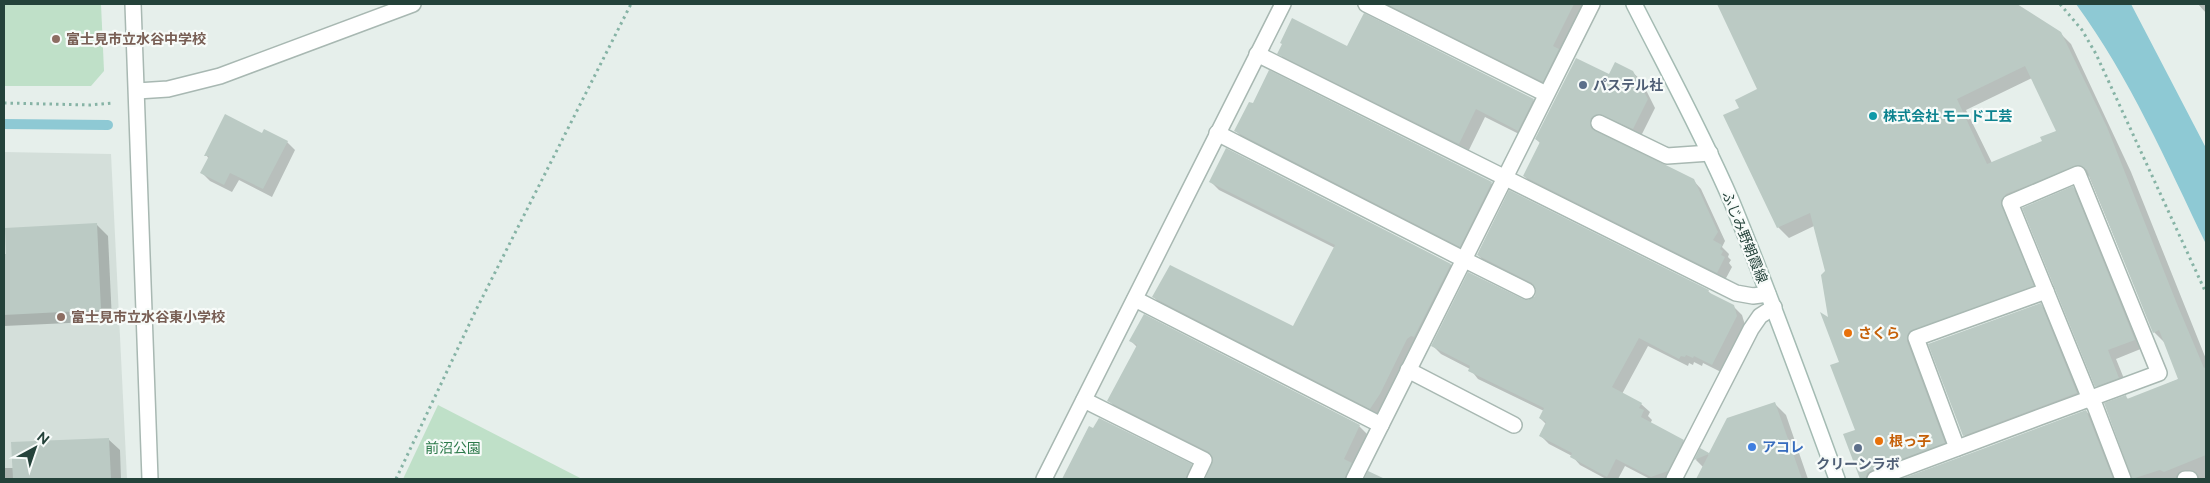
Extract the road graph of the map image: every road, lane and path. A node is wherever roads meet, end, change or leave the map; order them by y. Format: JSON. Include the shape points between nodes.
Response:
{"nodes":[{"id":1,"x":133,"y":4,"type":"edge"},
{"id":2,"x":413,"y":4,"type":"edge"},
{"id":3,"x":631,"y":4,"type":"edge"},
{"id":4,"x":1282,"y":4,"type":"edge"},
{"id":5,"x":1366,"y":4,"type":"edge"},
{"id":6,"x":1592,"y":4,"type":"edge"},
{"id":7,"x":1634,"y":4,"type":"edge"},
{"id":8,"x":2060,"y":4,"type":"edge"},
{"id":9,"x":1257,"y":54,"type":"junction"},
{"id":10,"x":1546,"y":94,"type":"junction"},
{"id":11,"x":137,"y":100,"type":"junction"},
{"id":12,"x":4,"y":103,"type":"edge"},
{"id":13,"x":1599,"y":123,"type":"dead end"},
{"id":14,"x":1217,"y":133,"type":"junction"},
{"id":15,"x":1710,"y":153,"type":"junction"},
{"id":16,"x":1505,"y":178,"type":"junction"},
{"id":17,"x":1464,"y":259,"type":"junction"},
{"id":18,"x":1527,"y":291,"type":"dead end"},
{"id":19,"x":2046,"y":291,"type":"junction"},
{"id":20,"x":2206,"y":293,"type":"edge"},
{"id":21,"x":1135,"y":299,"type":"junction"},
{"id":22,"x":1771,"y":300,"type":"junction"},
{"id":23,"x":1408,"y":370,"type":"junction"},
{"id":24,"x":2090,"y":399,"type":"junction"},
{"id":25,"x":1084,"y":400,"type":"junction"},
{"id":26,"x":1381,"y":424,"type":"junction"},
{"id":27,"x":1514,"y":425,"type":"dead end"},
{"id":28,"x":1957,"y":448,"type":"junction"},
{"id":29,"x":150,"y":479,"type":"edge"},
{"id":30,"x":396,"y":479,"type":"edge"},
{"id":31,"x":1044,"y":479,"type":"edge"},
{"id":32,"x":1195,"y":479,"type":"edge"},
{"id":33,"x":1354,"y":479,"type":"edge"},
{"id":34,"x":1674,"y":479,"type":"edge"},
{"id":35,"x":1837,"y":479,"type":"edge"},
{"id":36,"x":1875,"y":479,"type":"edge"},
{"id":37,"x":2123,"y":479,"type":"edge"},
{"id":38,"x":2186,"y":479,"type":"edge"},
{"id":39,"x":2190,"y":479,"type":"edge"}],
"edges":[{"from":1,"to":11,"type":"street"},
{"from":2,"to":11,"type":"street","via":[[220,76]]},
{"from":3,"to":30,"type":"path","via":[[476,310]]},
{"from":4,"to":9,"type":"street"},
{"from":5,"to":10,"type":"street"},
{"from":6,"to":10,"type":"street"},
{"from":7,"to":15,"type":"street","name":"ふじみ野朝霞線"},
{"from":8,"to":20,"type":"path","via":[[2082,30],[2096,54]]},
{"from":9,"to":14,"type":"street"},
{"from":9,"to":16,"type":"street"},
{"from":10,"to":16,"type":"street"},
{"from":11,"to":12,"type":"path","via":[[90,105]]},
{"from":11,"to":29,"type":"street"},
{"from":13,"to":15,"type":"street","via":[[1667,156]]},
{"from":14,"to":17,"type":"street"},
{"from":14,"to":21,"type":"street"},
{"from":15,"to":22,"type":"street","name":"ふじみ野朝霞線"},
{"from":16,"to":17,"type":"street"},
{"from":16,"to":22,"type":"street","via":[[1736,293]]},
{"from":17,"to":18,"type":"street"},
{"from":17,"to":23,"type":"street"},
{"from":19,"to":24,"type":"street"},
{"from":19,"to":24,"type":"street","via":[[2010,203],[2078,174],[2159,373]]},
{"from":19,"to":28,"type":"street","via":[[1916,338]]},
{"from":21,"to":25,"type":"street"},
{"from":21,"to":26,"type":"street"},
{"from":22,"to":34,"type":"street","via":[[1752,329]]},
{"from":22,"to":35,"type":"street","name":"ふじみ野朝霞線"},
{"from":23,"to":26,"type":"street"},
{"from":23,"to":27,"type":"street"},
{"from":24,"to":28,"type":"street"},
{"from":24,"to":37,"type":"street"},
{"from":25,"to":31,"type":"street"},
{"from":25,"to":32,"type":"street","via":[[1204,460]]},
{"from":26,"to":33,"type":"street"},
{"from":28,"to":36,"type":"street"},
{"from":38,"to":39,"type":"street"}]}
